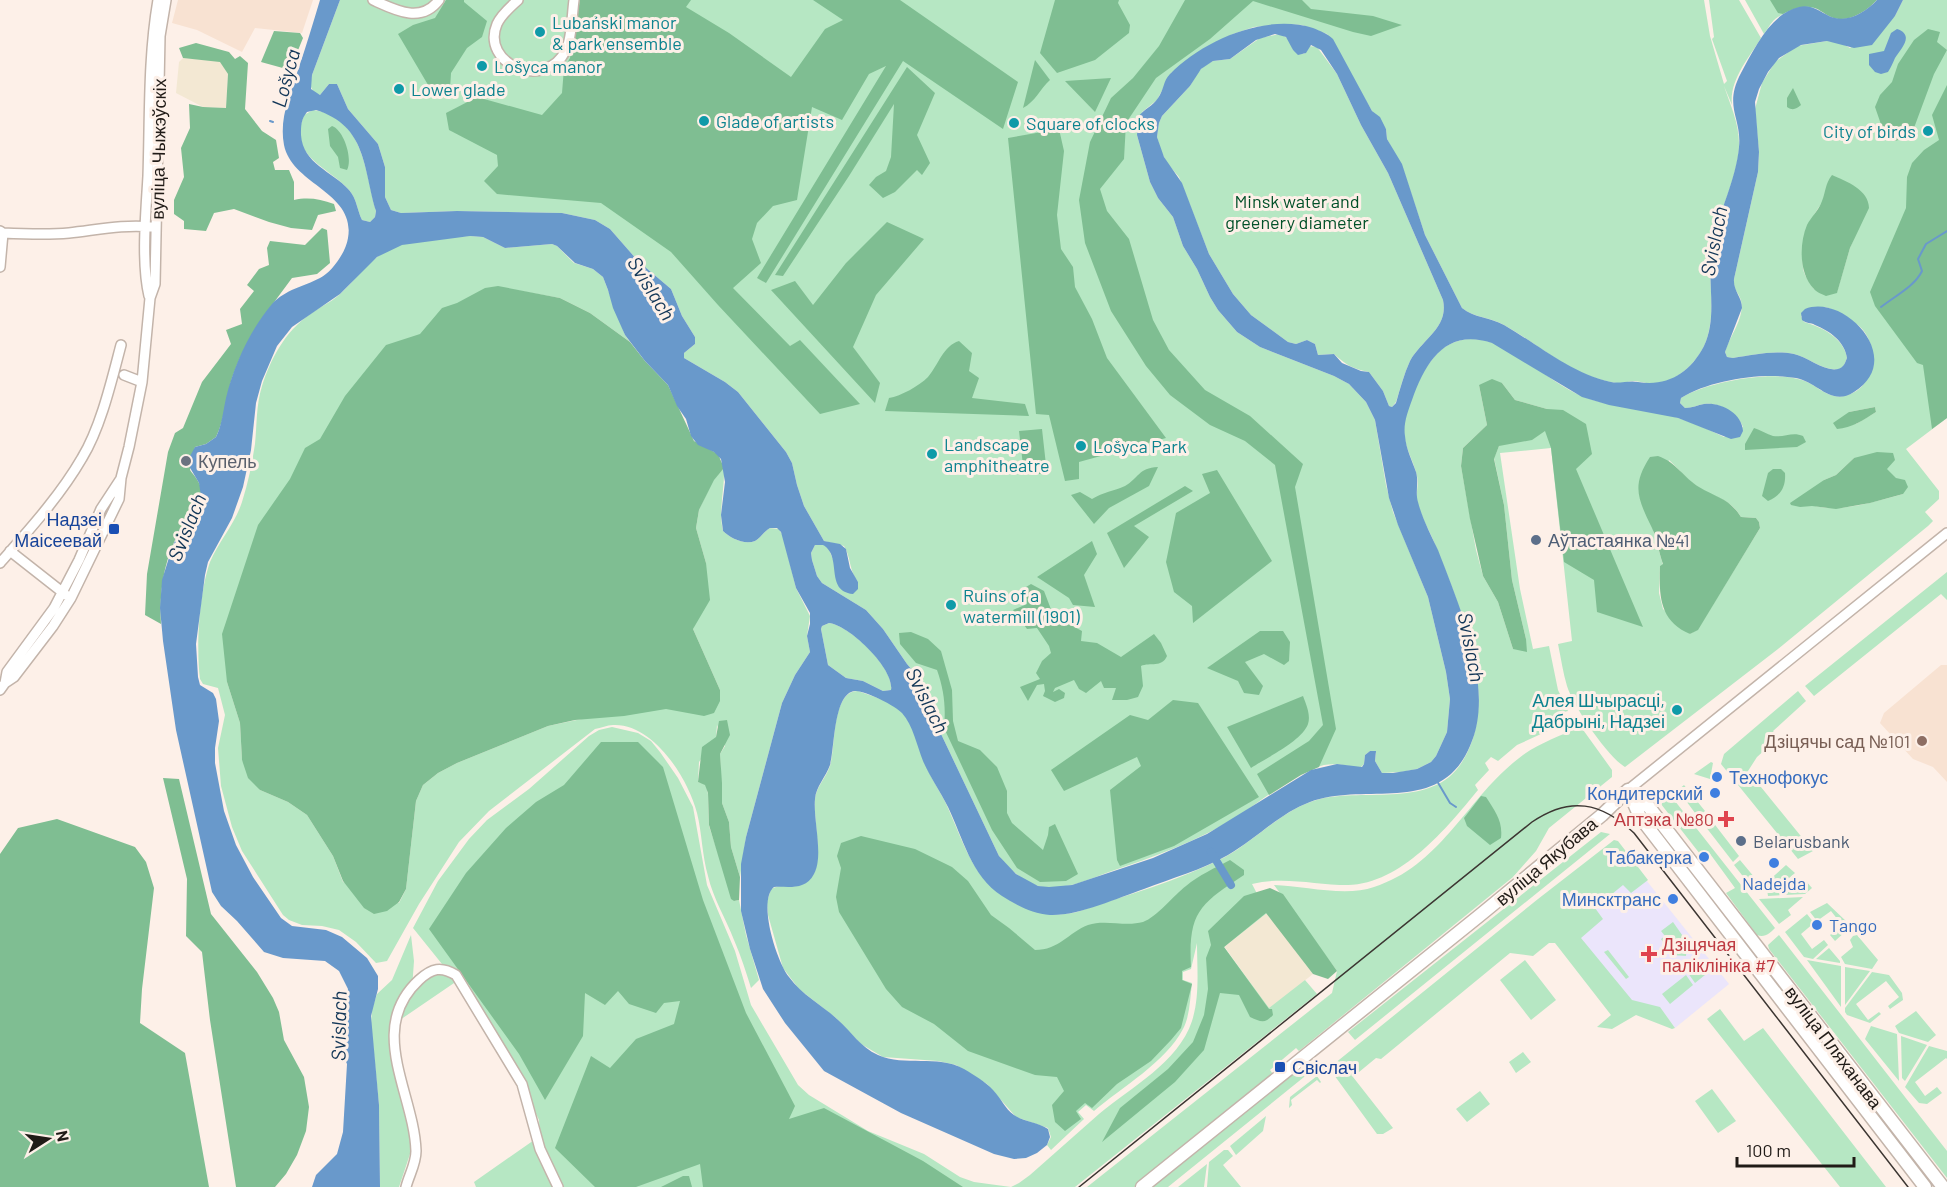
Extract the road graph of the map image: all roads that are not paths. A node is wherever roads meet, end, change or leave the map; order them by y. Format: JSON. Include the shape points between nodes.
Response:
{"nodes":[{"id":1,"x":158,"y":0,"type":"edge"},
{"id":2,"x":166,"y":0,"type":"edge"},
{"id":3,"x":373,"y":0,"type":"edge"},
{"id":4,"x":439,"y":0,"type":"edge"},
{"id":5,"x":518,"y":0,"type":"edge"},
{"id":6,"x":574,"y":0,"type":"edge"},
{"id":7,"x":151,"y":227,"type":"junction"},
{"id":8,"x":2,"y":232,"type":"edge"},
{"id":9,"x":0,"y":267,"type":"edge"},
{"id":10,"x":122,"y":345,"type":"dead end"},
{"id":11,"x":124,"y":375,"type":"dead end"},
{"id":12,"x":142,"y":382,"type":"junction"},
{"id":13,"x":1947,"y":533,"type":"edge"},
{"id":14,"x":10,"y":551,"type":"junction"},
{"id":15,"x":0,"y":563,"type":"edge"},
{"id":16,"x":67,"y":595,"type":"junction"},
{"id":17,"x":3,"y":686,"type":"edge"},
{"id":18,"x":1628,"y":790,"type":"junction"},
{"id":19,"x":1881,"y":1119,"type":"junction"},
{"id":20,"x":406,"y":1187,"type":"edge"},
{"id":21,"x":558,"y":1187,"type":"edge"},
{"id":22,"x":1142,"y":1187,"type":"edge"},
{"id":23,"x":1925,"y":1187,"type":"edge"},
{"id":24,"x":1943,"y":1187,"type":"edge"}],
"edges":[{"from":1,"to":7,"type":"street","name":"вуліца Чыжэўскіх","via":[[152,36]]},
{"from":2,"to":7,"type":"street","name":"вуліца Чыжэўскіх","via":[[160,36]]},
{"from":3,"to":4,"type":"street","via":[[409,14],[426,11]]},
{"from":5,"to":6,"type":"street","via":[[496,27],[496,45],[499,54],[526,72],[545,69],[567,50]]},
{"from":7,"to":8,"type":"street","via":[[67,233]]},
{"from":7,"to":12,"type":"street","name":"вуліца Чыжэўскіх","via":[[154,284]]},
{"from":8,"to":9,"type":"street"},
{"from":10,"to":14,"type":"street","via":[[83,456],[56,497]]},
{"from":11,"to":12,"type":"street"},
{"from":12,"to":16,"type":"street","name":"вуліца Чыжэўскіх","via":[[119,499]]},
{"from":13,"to":18,"type":"street","name":"вуліца Якубава"},
{"from":14,"to":15,"type":"street"},
{"from":14,"to":16,"type":"street"},
{"from":16,"to":17,"type":"street","name":"вуліца Чыжэўскіх","via":[[53,626]]},
{"from":18,"to":19,"type":"main road","name":"вуліца Пляханава","via":[[1640,817]]},
{"from":18,"to":22,"type":"main road","name":"вуліца Якубава","via":[[1488,909]]},
{"from":19,"to":23,"type":"main road","name":"вуліца Пляханава"},
{"from":19,"to":24,"type":"main road","name":"вуліца Пляханава"},
{"from":20,"to":21,"type":"street","via":[[416,1153],[396,1058],[395,1017],[410,990],[438,968],[456,975],[514,1069],[528,1100],[544,1160]]}]}
